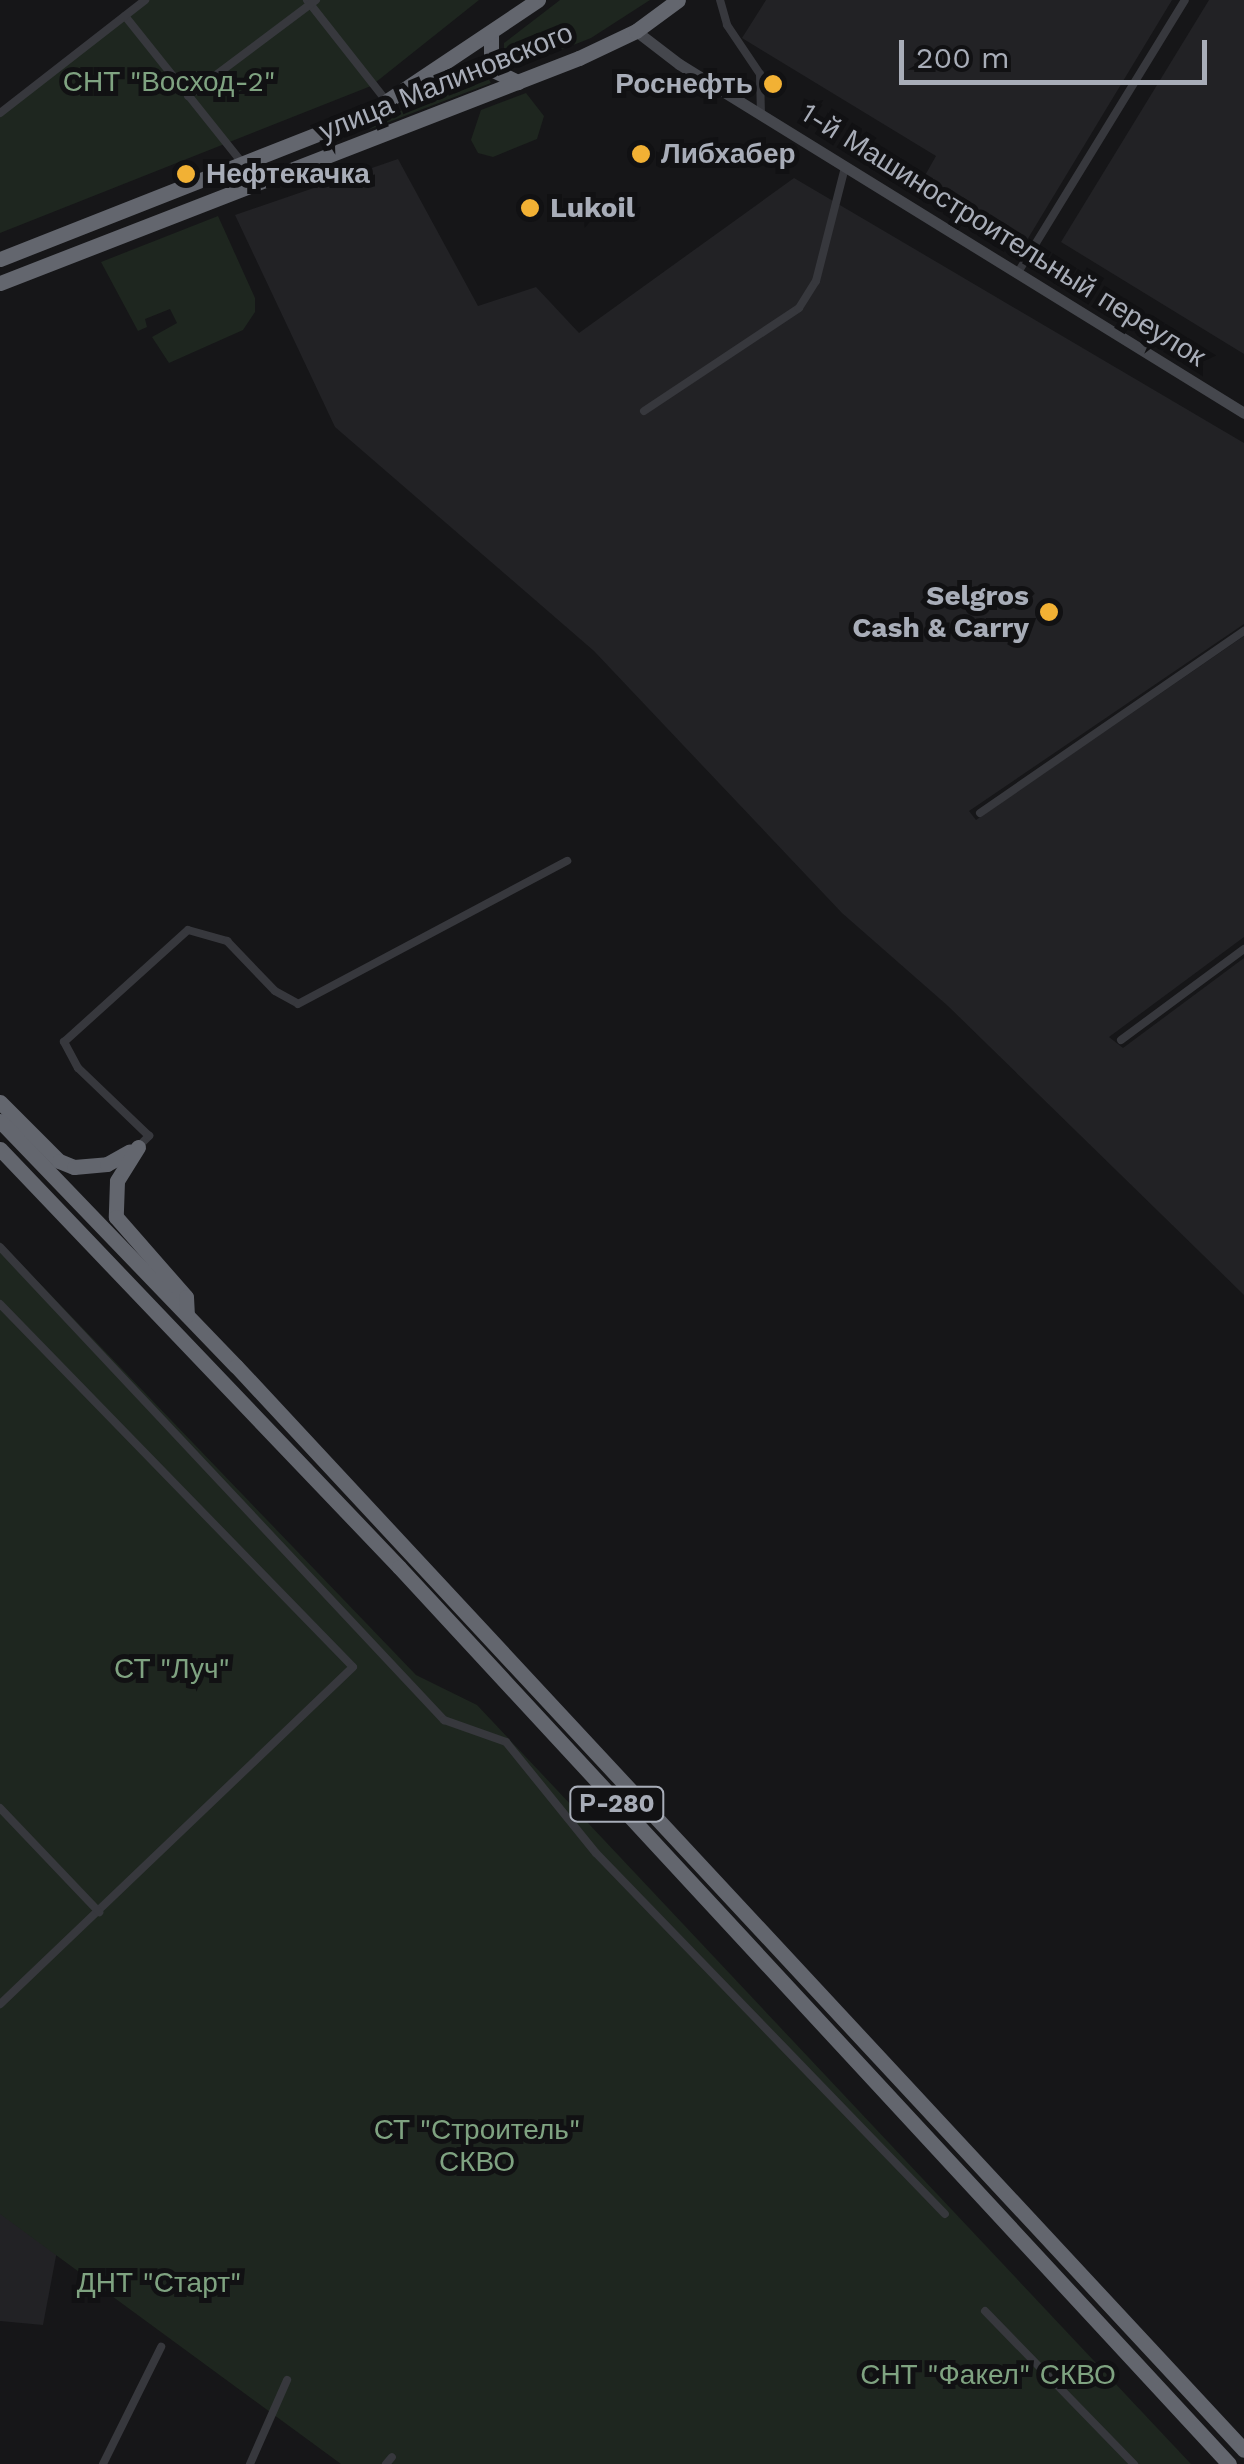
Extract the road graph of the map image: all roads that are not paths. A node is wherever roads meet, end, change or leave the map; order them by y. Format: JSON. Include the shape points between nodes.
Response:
{"nodes":[{"id":1,"x":145,"y":0,"type":"edge"},
{"id":2,"x":538,"y":0,"type":"edge"},
{"id":3,"x":678,"y":0,"type":"edge"},
{"id":4,"x":720,"y":0,"type":"edge"},
{"id":5,"x":1186,"y":0,"type":"edge"},
{"id":6,"x":312,"y":2,"type":"edge"},
{"id":7,"x":124,"y":16,"type":"junction"},
{"id":8,"x":636,"y":31,"type":"junction"},
{"id":9,"x":491,"y":34,"type":"junction"},
{"id":10,"x":518,"y":82,"type":"junction"},
{"id":11,"x":188,"y":96,"type":"junction"},
{"id":12,"x":388,"y":102,"type":"junction"},
{"id":13,"x":0,"y":113,"type":"edge"},
{"id":14,"x":761,"y":116,"type":"junction"},
{"id":15,"x":244,"y":165,"type":"junction"},
{"id":16,"x":845,"y":166,"type":"junction"},
{"id":17,"x":0,"y":259,"type":"edge"},
{"id":18,"x":1017,"y":274,"type":"junction"},
{"id":19,"x":0,"y":283,"type":"edge"},
{"id":20,"x":644,"y":411,"type":"dead end"},
{"id":21,"x":1244,"y":413,"type":"edge"},
{"id":22,"x":1244,"y":631,"type":"edge"},
{"id":23,"x":980,"y":814,"type":"dead end"},
{"id":24,"x":566,"y":861,"type":"dead end"},
{"id":25,"x":1244,"y":949,"type":"edge"},
{"id":26,"x":1120,"y":1040,"type":"dead end"},
{"id":27,"x":0,"y":1102,"type":"edge"},
{"id":28,"x":0,"y":1121,"type":"edge"},
{"id":29,"x":138,"y":1147,"type":"junction"},
{"id":30,"x":1,"y":1150,"type":"edge"},
{"id":31,"x":0,"y":1247,"type":"edge"},
{"id":32,"x":0,"y":1304,"type":"edge"},
{"id":33,"x":181,"y":1309,"type":"junction"},
{"id":34,"x":161,"y":1317,"type":"junction"},
{"id":35,"x":0,"y":1808,"type":"edge"},
{"id":36,"x":99,"y":1912,"type":"junction"},
{"id":37,"x":0,"y":2004,"type":"edge"},
{"id":38,"x":944,"y":2214,"type":"dead end"},
{"id":39,"x":985,"y":2311,"type":"dead end"},
{"id":40,"x":161,"y":2346,"type":"dead end"},
{"id":41,"x":287,"y":2380,"type":"dead end"},
{"id":42,"x":1244,"y":2450,"type":"edge"},
{"id":43,"x":103,"y":2464,"type":"edge"},
{"id":44,"x":250,"y":2464,"type":"edge"},
{"id":45,"x":1134,"y":2464,"type":"edge"},
{"id":46,"x":1229,"y":2464,"type":"edge"}],
"edges":[{"from":1,"to":7,"type":"street"},
{"from":2,"to":9,"type":"highway","name":"улица Малиновского"},
{"from":3,"to":8,"type":"highway","name":"улица Малиновского"},
{"from":4,"to":14,"type":"street","via":[[727,26],[760,74]]},
{"from":5,"to":18,"type":"street"},
{"from":6,"to":11,"type":"street"},
{"from":6,"to":12,"type":"street"},
{"from":7,"to":11,"type":"street"},
{"from":7,"to":13,"type":"street"},
{"from":8,"to":10,"type":"highway","name":"улица Малиновского"},
{"from":8,"to":14,"type":"street","name":"1-й Машиностроительный переулок"},
{"from":9,"to":10,"type":"highway","via":[[491,68]]},
{"from":9,"to":12,"type":"highway","name":"улица Малиновского"},
{"from":10,"to":19,"type":"highway","name":"улица Малиновского"},
{"from":11,"to":15,"type":"street"},
{"from":12,"to":15,"type":"highway","name":"улица Малиновского"},
{"from":14,"to":16,"type":"street","name":"1-й Машиностроительный переулок"},
{"from":15,"to":17,"type":"highway","name":"улица Малиновского"},
{"from":16,"to":18,"type":"street","name":"1-й Машиностроительный переулок"},
{"from":16,"to":20,"type":"street","via":[[816,281],[799,308]]},
{"from":18,"to":21,"type":"street","name":"1-й Машиностроительный переулок"},
{"from":22,"to":23,"type":"street"},
{"from":24,"to":29,"type":"street","via":[[314,1002],[286,999],[214,932],[188,930],[176,938],[64,1042],[78,1068],[149,1136]]},
{"from":25,"to":26,"type":"street"},
{"from":27,"to":29,"type":"highway","via":[[59,1161],[74,1167],[108,1164]]},
{"from":28,"to":33,"type":"highway","number":"Р-280"},
{"from":29,"to":33,"type":"highway","via":[[117,1181],[116,1217],[186,1298]]},
{"from":30,"to":34,"type":"highway","number":"Р-280"},
{"from":31,"to":38,"type":"street","via":[[444,1720],[506,1742],[596,1853]]},
{"from":32,"to":36,"type":"street","via":[[353,1666]]},
{"from":33,"to":34,"type":"highway"},
{"from":33,"to":42,"type":"highway","number":"Р-280"},
{"from":34,"to":46,"type":"highway","number":"Р-280"},
{"from":35,"to":36,"type":"street"},
{"from":36,"to":37,"type":"street"},
{"from":39,"to":45,"type":"street"},
{"from":40,"to":43,"type":"street"},
{"from":41,"to":44,"type":"street"}]}
